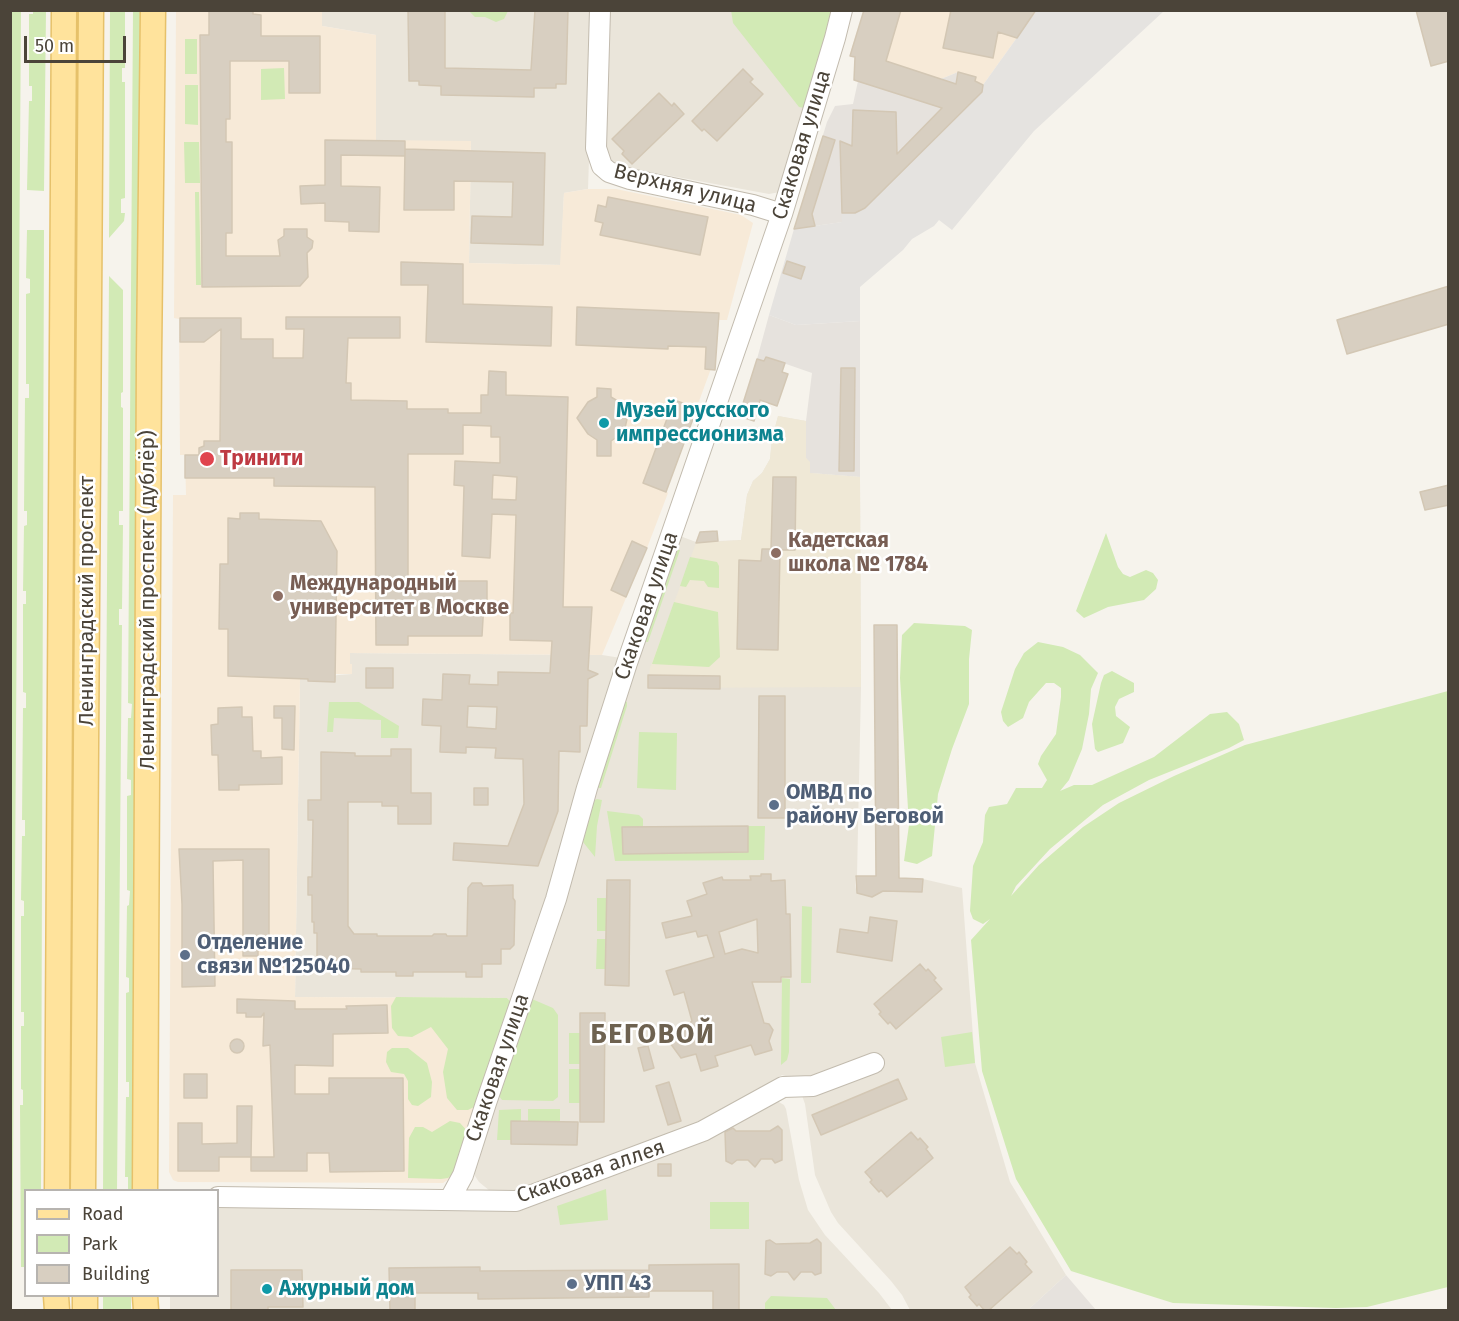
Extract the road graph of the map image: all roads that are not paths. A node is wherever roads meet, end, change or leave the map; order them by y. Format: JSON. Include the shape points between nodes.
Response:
{"nodes":[{"id":1,"x":64,"y":10,"type":"edge"},
{"id":2,"x":91,"y":10,"type":"edge"},
{"id":3,"x":153,"y":10,"type":"edge"},
{"id":4,"x":600,"y":10,"type":"edge"},
{"id":5,"x":842,"y":10,"type":"edge"},
{"id":6,"x":782,"y":214,"type":"junction"},
{"id":7,"x":874,"y":1063,"type":"dead end"},
{"id":8,"x":57,"y":1189,"type":"edge"},
{"id":9,"x":83,"y":1189,"type":"edge"},
{"id":10,"x":145,"y":1189,"type":"edge"},
{"id":11,"x":219,"y":1197,"type":"edge"},
{"id":12,"x":450,"y":1199,"type":"junction"}],
"edges":[{"from":1,"to":8,"type":"main road","name":"Ленинградский проспект"},
{"from":2,"to":9,"type":"main road","name":"Ленинградский проспект"},
{"from":3,"to":10,"type":"main road","name":"Ленинградский проспект (дублёр)"},
{"from":4,"to":6,"type":"street","name":"Верхняя улица","via":[[596,148],[602,166],[630,179]]},
{"from":5,"to":6,"type":"street","name":"Скаковая улица"},
{"from":6,"to":12,"type":"street","name":"Скаковая улица","via":[[627,663],[556,899],[463,1174]]},
{"from":7,"to":12,"type":"street","name":"Скаковая аллея","via":[[813,1086],[783,1087],[703,1131],[526,1198],[507,1202]]},
{"from":11,"to":12,"type":"street","name":"Скаковая аллея"}]}
